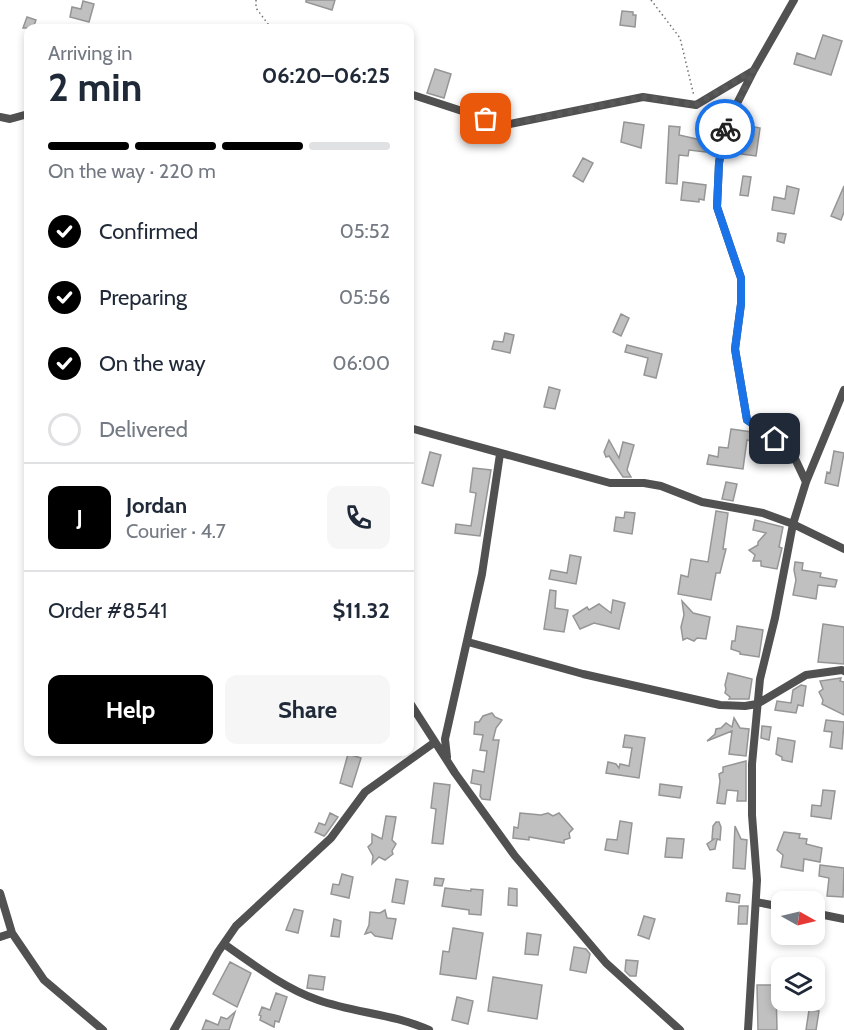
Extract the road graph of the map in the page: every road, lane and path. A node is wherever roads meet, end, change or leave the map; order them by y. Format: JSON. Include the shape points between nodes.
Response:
{"nodes":[{"id":1,"x":256,"y":0,"type":"edge"},
{"id":2,"x":651,"y":0,"type":"edge"},
{"id":3,"x":794,"y":0,"type":"edge"},
{"id":4,"x":268,"y":24,"type":"edge"},
{"id":5,"x":754,"y":70,"type":"junction"},
{"id":6,"x":414,"y":95,"type":"edge"},
{"id":7,"x":696,"y":105,"type":"junction"},
{"id":8,"x":24,"y":115,"type":"edge"},
{"id":9,"x":0,"y":117,"type":"edge"},
{"id":10,"x":844,"y":390,"type":"edge"},
{"id":11,"x":414,"y":429,"type":"edge"},
{"id":12,"x":500,"y":454,"type":"junction"},
{"id":13,"x":806,"y":482,"type":"junction"},
{"id":14,"x":793,"y":524,"type":"junction"},
{"id":15,"x":844,"y":549,"type":"edge"},
{"id":16,"x":468,"y":642,"type":"junction"},
{"id":17,"x":844,"y":671,"type":"edge"},
{"id":18,"x":757,"y":704,"type":"junction"},
{"id":19,"x":414,"y":709,"type":"edge"},
{"id":20,"x":435,"y":742,"type":"junction"},
{"id":21,"x":447,"y":761,"type":"junction"},
{"id":22,"x":0,"y":893,"type":"edge"},
{"id":23,"x":756,"y":902,"type":"junction"},
{"id":24,"x":771,"y":905,"type":"edge"},
{"id":25,"x":825,"y":915,"type":"edge"},
{"id":26,"x":844,"y":919,"type":"edge"},
{"id":27,"x":12,"y":933,"type":"junction"},
{"id":28,"x":0,"y":937,"type":"edge"},
{"id":29,"x":224,"y":944,"type":"junction"},
{"id":30,"x":103,"y":1030,"type":"edge"},
{"id":31,"x":174,"y":1030,"type":"edge"},
{"id":32,"x":429,"y":1030,"type":"edge"},
{"id":33,"x":680,"y":1030,"type":"edge"},
{"id":34,"x":748,"y":1030,"type":"edge"}],
"edges":[{"from":1,"to":4,"type":"path","via":[[256,8]]},
{"from":2,"to":7,"type":"path","via":[[680,38]]},
{"from":3,"to":5,"type":"street"},
{"from":5,"to":7,"type":"street"},
{"from":5,"to":13,"type":"street","via":[[725,127],[717,207],[741,278],[735,349],[747,420],[790,448]]},
{"from":6,"to":7,"type":"street","via":[[505,125],[643,97]]},
{"from":8,"to":9,"type":"street"},
{"from":10,"to":13,"type":"street"},
{"from":11,"to":12,"type":"street"},
{"from":12,"to":14,"type":"street","via":[[610,483],[661,486],[702,502],[763,513]]},
{"from":12,"to":16,"type":"street"},
{"from":13,"to":14,"type":"street"},
{"from":14,"to":15,"type":"street"},
{"from":14,"to":18,"type":"street"},
{"from":16,"to":18,"type":"street","via":[[583,674],[720,705]]},
{"from":16,"to":21,"type":"street","via":[[445,739]]},
{"from":17,"to":18,"type":"street","via":[[806,675]]},
{"from":18,"to":23,"type":"street","via":[[752,764]]},
{"from":19,"to":20,"type":"street"},
{"from":20,"to":21,"type":"street"},
{"from":20,"to":29,"type":"street","via":[[365,792],[331,838],[236,926]]},
{"from":21,"to":33,"type":"street","via":[[515,856],[606,963]]},
{"from":22,"to":27,"type":"street"},
{"from":23,"to":24,"type":"street"},
{"from":23,"to":34,"type":"street"},
{"from":25,"to":26,"type":"street"},
{"from":27,"to":28,"type":"street"},
{"from":27,"to":30,"type":"street","via":[[45,980]]},
{"from":29,"to":31,"type":"street"},
{"from":29,"to":32,"type":"street","via":[[275,980],[318,1000]]}]}
